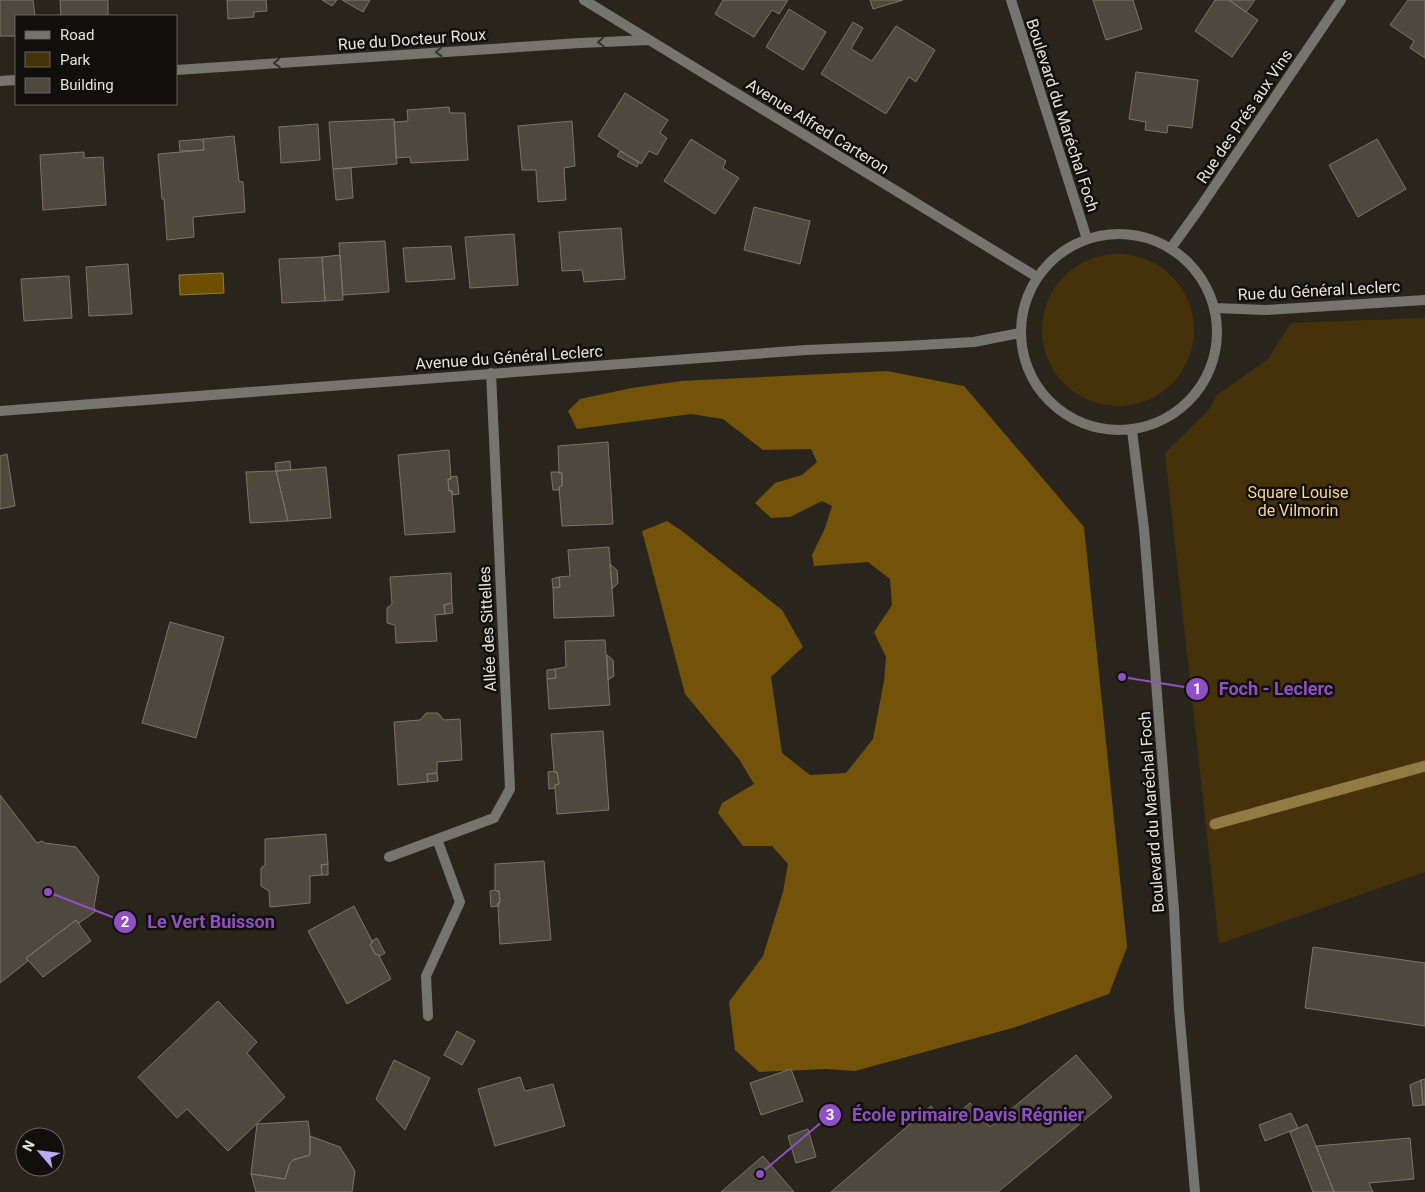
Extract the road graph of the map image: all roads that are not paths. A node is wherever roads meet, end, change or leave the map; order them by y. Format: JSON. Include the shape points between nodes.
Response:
{"nodes":[{"id":1,"x":584,"y":0,"type":"edge"},
{"id":2,"x":1011,"y":0,"type":"edge"},
{"id":3,"x":1341,"y":0,"type":"edge"},
{"id":4,"x":650,"y":40,"type":"junction"},
{"id":5,"x":178,"y":70,"type":"edge"},
{"id":6,"x":15,"y":80,"type":"edge"},
{"id":7,"x":0,"y":81,"type":"edge"},
{"id":8,"x":1087,"y":239,"type":"junction"},
{"id":9,"x":1171,"y":248,"type":"junction"},
{"id":10,"x":1037,"y":277,"type":"junction"},
{"id":11,"x":1425,"y":300,"type":"edge"},
{"id":12,"x":1215,"y":308,"type":"junction"},
{"id":13,"x":1020,"y":333,"type":"junction"},
{"id":14,"x":491,"y":373,"type":"junction"},
{"id":15,"x":0,"y":411,"type":"edge"},
{"id":16,"x":1132,"y":430,"type":"junction"},
{"id":17,"x":437,"y":839,"type":"junction"},
{"id":18,"x":389,"y":857,"type":"dead end"},
{"id":19,"x":428,"y":1016,"type":"dead end"},
{"id":20,"x":1195,"y":1192,"type":"edge"}],
"edges":[{"from":1,"to":4,"type":"street","name":"Avenue Alfred Carteron"},
{"from":2,"to":8,"type":"street","name":"Boulevard du Maréchal Foch"},
{"from":3,"to":9,"type":"street","name":"Rue des Prés aux Vins"},
{"from":4,"to":5,"type":"street","name":"Rue du Docteur Roux","one_way":true},
{"from":4,"to":10,"type":"street","name":"Avenue Alfred Carteron"},
{"from":6,"to":7,"type":"street"},
{"from":8,"to":9,"type":"street","via":[[1115,233],[1144,236]]},
{"from":8,"to":10,"type":"street","via":[[1059,254]]},
{"from":9,"to":12,"type":"street","via":[[1201,278]]},
{"from":10,"to":13,"type":"street","via":[[1024,304]]},
{"from":11,"to":12,"type":"street","name":"Rue du Général Leclerc","via":[[1266,310]]},
{"from":12,"to":16,"type":"street","via":[[1215,357],[1192,399],[1164,420]]},
{"from":13,"to":14,"type":"street","name":"Avenue du Général Leclerc","via":[[974,342],[806,350]]},
{"from":13,"to":16,"type":"street","via":[[1026,366],[1043,395],[1068,416],[1099,428]]},
{"from":14,"to":15,"type":"street","name":"Avenue du Général Leclerc"},
{"from":14,"to":17,"type":"street","name":"Allée des Sittelles","via":[[510,789],[494,818]]},
{"from":16,"to":20,"type":"street","name":"Boulevard du Maréchal Foch","via":[[1144,529]]},
{"from":17,"to":18,"type":"street","name":"Allée des Sittelles"},
{"from":17,"to":19,"type":"street","via":[[460,902],[426,976]]}]}
